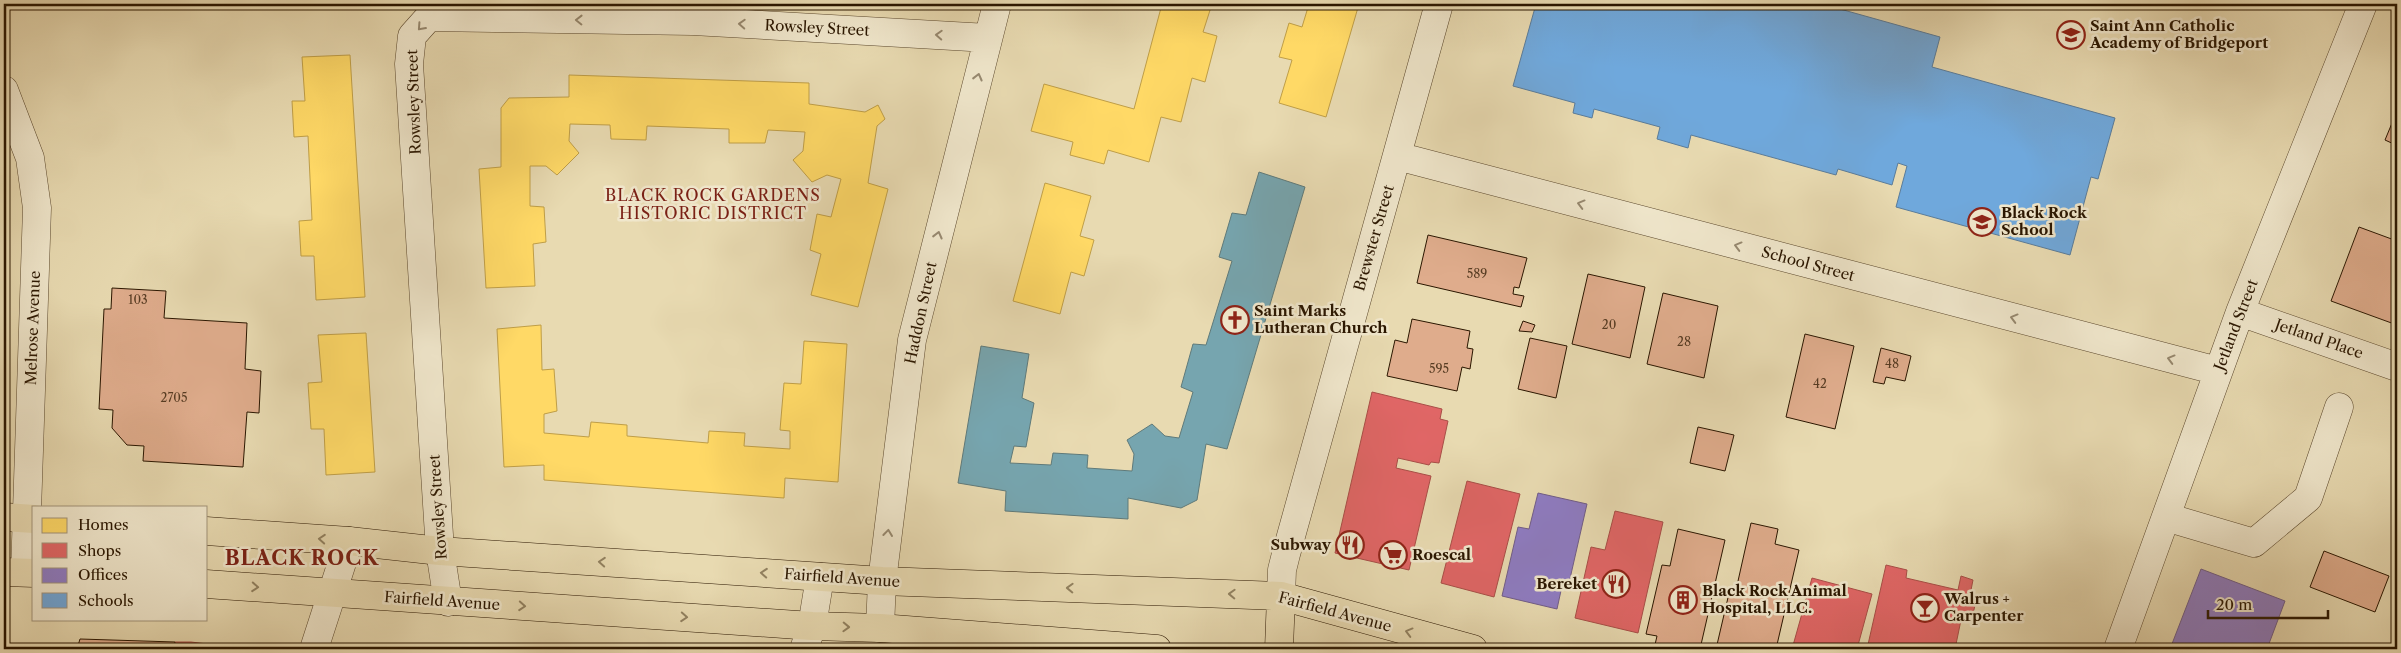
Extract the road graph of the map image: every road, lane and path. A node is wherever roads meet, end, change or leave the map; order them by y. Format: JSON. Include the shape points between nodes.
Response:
{"nodes":[{"id":1,"x":997,"y":4,"type":"edge"},
{"id":2,"x":1439,"y":4,"type":"edge"},
{"id":3,"x":2363,"y":4,"type":"edge"},
{"id":4,"x":988,"y":38,"type":"junction"},
{"id":5,"x":4,"y":90,"type":"edge"},
{"id":6,"x":1397,"y":156,"type":"junction"},
{"id":7,"x":2240,"y":312,"type":"junction"},
{"id":8,"x":2397,"y":367,"type":"edge"},
{"id":9,"x":2218,"y":372,"type":"junction"},
{"id":10,"x":2338,"y":407,"type":"dead end"},
{"id":11,"x":2166,"y":517,"type":"junction"},
{"id":12,"x":21,"y":518,"type":"edge"},
{"id":13,"x":208,"y":531,"type":"edge"},
{"id":14,"x":349,"y":541,"type":"junction"},
{"id":15,"x":440,"y":551,"type":"junction"},
{"id":16,"x":21,"y":572,"type":"edge"},
{"id":17,"x":820,"y":577,"type":"junction"},
{"id":18,"x":882,"y":581,"type":"junction"},
{"id":19,"x":208,"y":584,"type":"edge"},
{"id":20,"x":332,"y":592,"type":"junction"},
{"id":21,"x":1281,"y":596,"type":"junction"},
{"id":22,"x":448,"y":602,"type":"junction"},
{"id":23,"x":880,"y":628,"type":"junction"},
{"id":24,"x":808,"y":638,"type":"edge"},
{"id":25,"x":314,"y":649,"type":"edge"},
{"id":26,"x":1157,"y":649,"type":"edge"},
{"id":27,"x":1279,"y":649,"type":"edge"},
{"id":28,"x":1473,"y":649,"type":"edge"},
{"id":29,"x":2118,"y":649,"type":"edge"}],
"edges":[{"from":1,"to":4,"type":"street","name":"Haddon Street"},
{"from":2,"to":6,"type":"street","name":"Brewster Street"},
{"from":3,"to":7,"type":"street","name":"Jetland Street"},
{"from":4,"to":15,"type":"street","name":"Rowsley Street","one_way":true,"via":[[693,21],[429,18],[412,36],[409,64]]},
{"from":18,"to":4,"type":"street","name":"Haddon Street","one_way":true,"via":[[912,340]]},
{"from":5,"to":12,"type":"street","name":"Melrose Avenue","via":[[30,158],[37,208]]},
{"from":9,"to":6,"type":"street","name":"School Street","one_way":true},
{"from":6,"to":21,"type":"street","name":"Brewster Street","via":[[1286,554]]},
{"from":7,"to":8,"type":"street","name":"Jetland Place"},
{"from":7,"to":9,"type":"street","name":"Jetland Street"},
{"from":9,"to":11,"type":"street","name":"Jetland Street"},
{"from":10,"to":11,"type":"street","via":[[2308,498],[2254,543]]},
{"from":11,"to":29,"type":"street","name":"Jetland Street"},
{"from":12,"to":16,"type":"street","name":"Melrose Avenue"},
{"from":14,"to":13,"type":"main road","name":"Fairfield Avenue","one_way":true},
{"from":14,"to":15,"type":"main road","name":"Fairfield Avenue"},
{"from":14,"to":20,"type":"street"},
{"from":17,"to":15,"type":"main road","name":"Fairfield Avenue","one_way":true},
{"from":15,"to":22,"type":"street","name":"Rowsley Street"},
{"from":17,"to":18,"type":"main road","name":"Fairfield Avenue"},
{"from":17,"to":24,"type":"street"},
{"from":21,"to":18,"type":"main road","name":"Fairfield Avenue","one_way":true},
{"from":18,"to":23,"type":"street","name":"Haddon Street"},
{"from":19,"to":20,"type":"main road","name":"Fairfield Avenue","one_way":true},
{"from":20,"to":22,"type":"main road","name":"Fairfield Avenue"},
{"from":20,"to":25,"type":"street"},
{"from":21,"to":27,"type":"main road","name":"Brewster Street"},
{"from":28,"to":21,"type":"main road","name":"Fairfield Avenue","one_way":true},
{"from":22,"to":24,"type":"main road","name":"Fairfield Avenue","one_way":true},
{"from":24,"to":23,"type":"main road","name":"Fairfield Avenue","one_way":true},
{"from":23,"to":26,"type":"main road","name":"Fairfield Avenue"}]}
